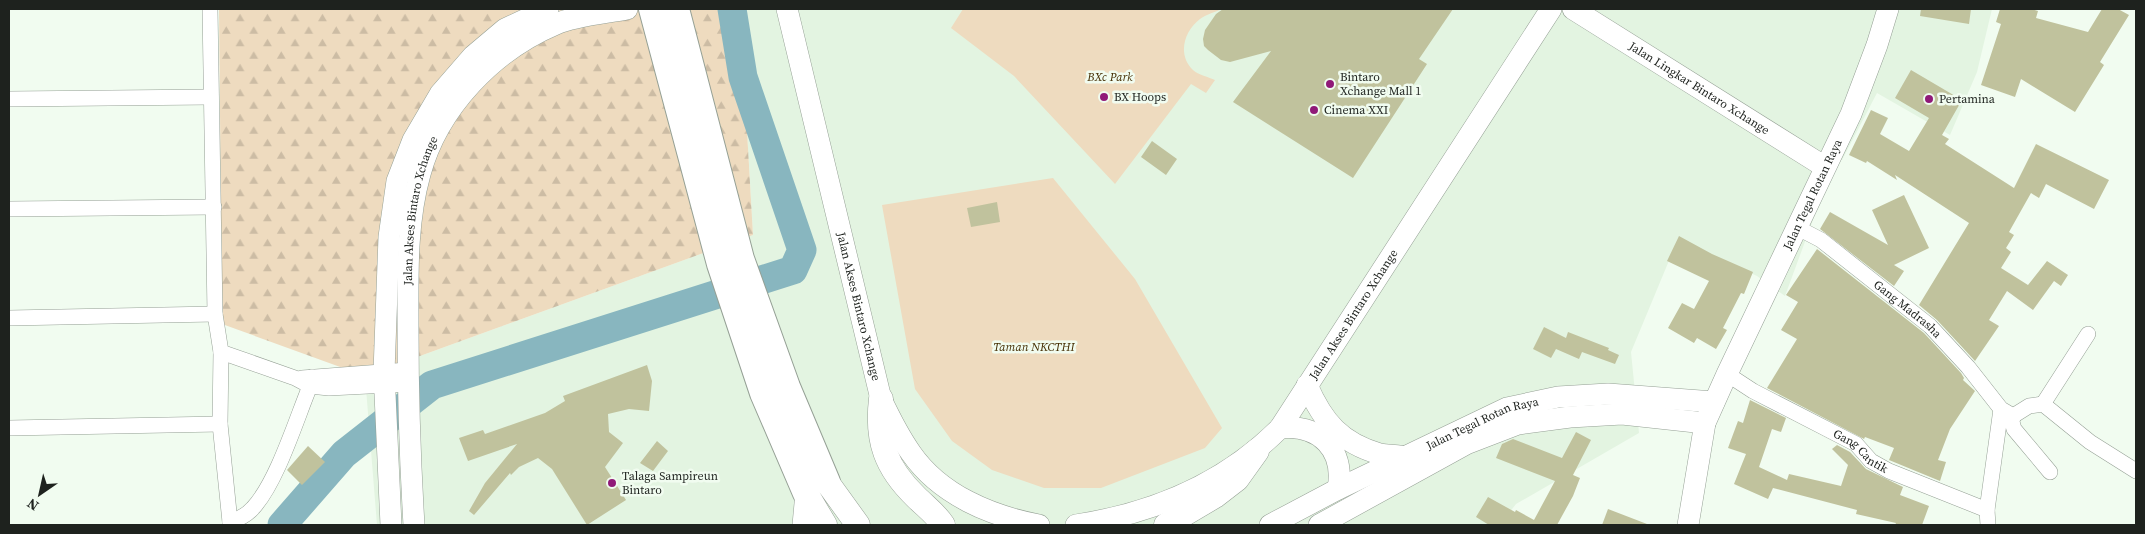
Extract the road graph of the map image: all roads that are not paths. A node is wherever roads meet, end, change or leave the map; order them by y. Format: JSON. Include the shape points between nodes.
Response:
{"nodes":[{"id":1,"x":210,"y":9,"type":"edge"},
{"id":2,"x":548,"y":9,"type":"edge"},
{"id":3,"x":627,"y":9,"type":"edge"},
{"id":4,"x":787,"y":9,"type":"edge"},
{"id":5,"x":1552,"y":9,"type":"edge"},
{"id":6,"x":1573,"y":9,"type":"edge"},
{"id":7,"x":1888,"y":9,"type":"edge"},
{"id":8,"x":666,"y":20,"type":"edge"},
{"id":9,"x":211,"y":97,"type":"junction"},
{"id":10,"x":9,"y":99,"type":"edge"},
{"id":11,"x":1825,"y":167,"type":"junction"},
{"id":12,"x":214,"y":207,"type":"junction"},
{"id":13,"x":9,"y":209,"type":"edge"},
{"id":14,"x":1796,"y":227,"type":"junction"},
{"id":15,"x":215,"y":314,"type":"junction"},
{"id":16,"x":9,"y":318,"type":"edge"},
{"id":17,"x":2088,"y":334,"type":"dead end"},
{"id":18,"x":221,"y":352,"type":"junction"},
{"id":19,"x":1727,"y":374,"type":"junction"},
{"id":20,"x":311,"y":381,"type":"junction"},
{"id":21,"x":408,"y":382,"type":"junction"},
{"id":22,"x":385,"y":384,"type":"junction"},
{"id":23,"x":1307,"y":386,"type":"junction"},
{"id":24,"x":881,"y":400,"type":"junction"},
{"id":25,"x":1714,"y":402,"type":"junction"},
{"id":26,"x":2043,"y":404,"type":"junction"},
{"id":27,"x":2007,"y":412,"type":"junction"},
{"id":28,"x":1705,"y":423,"type":"junction"},
{"id":29,"x":220,"y":424,"type":"junction"},
{"id":30,"x":9,"y":428,"type":"edge"},
{"id":31,"x":1280,"y":428,"type":"junction"},
{"id":32,"x":1257,"y":451,"type":"junction"},
{"id":33,"x":1409,"y":465,"type":"junction"},
{"id":34,"x":2136,"y":471,"type":"edge"},
{"id":35,"x":2050,"y":472,"type":"dead end"},
{"id":36,"x":816,"y":488,"type":"junction"},
{"id":37,"x":1338,"y":489,"type":"junction"},
{"id":38,"x":1987,"y":510,"type":"junction"},
{"id":39,"x":230,"y":524,"type":"edge"},
{"id":40,"x":391,"y":525,"type":"edge"},
{"id":41,"x":414,"y":525,"type":"edge"},
{"id":42,"x":803,"y":525,"type":"edge"},
{"id":43,"x":825,"y":525,"type":"edge"},
{"id":44,"x":858,"y":525,"type":"edge"},
{"id":45,"x":943,"y":525,"type":"edge"},
{"id":46,"x":1039,"y":525,"type":"edge"},
{"id":47,"x":1076,"y":525,"type":"edge"},
{"id":48,"x":1166,"y":525,"type":"edge"},
{"id":49,"x":1270,"y":525,"type":"edge"},
{"id":50,"x":1319,"y":525,"type":"edge"},
{"id":51,"x":1688,"y":525,"type":"edge"},
{"id":52,"x":1988,"y":525,"type":"edge"}],
"edges":[{"from":1,"to":9,"type":"street"},
{"from":2,"to":22,"type":"main road","name":"Jalan Akses Bintaro Xchange","via":[[505,29],[473,56],[440,94],[413,140],[397,181],[389,237]]},
{"from":3,"to":21,"type":"main road","name":"Jalan Akses Bintaro Xchange","via":[[557,23],[519,44],[486,68],[454,104],[434,138],[420,172],[408,248]]},
{"from":4,"to":24,"type":"main road","name":"Jalan Akses Bintaro Xchange"},
{"from":5,"to":23,"type":"main road","name":"Jalan Akses Bintaro Xchange"},
{"from":6,"to":11,"type":"main road","name":"Jalan Lingkar Bintaro Xchange"},
{"from":7,"to":11,"type":"main road","name":"Jalan Tegal Rotan Raya","via":[[1878,45],[1851,114]]},
{"from":8,"to":36,"type":"highway","via":[[731,262],[751,322],[763,393]]},
{"from":9,"to":10,"type":"street"},
{"from":9,"to":12,"type":"street"},
{"from":11,"to":14,"type":"main road","name":"Jalan Tegal Rotan Raya"},
{"from":12,"to":13,"type":"street"},
{"from":12,"to":15,"type":"street"},
{"from":14,"to":19,"type":"main road","name":"Jalan Tegal Rotan Raya"},
{"from":14,"to":27,"type":"street","name":"Gang Madrasha","via":[[1821,240],[1930,326]]},
{"from":15,"to":16,"type":"street"},
{"from":15,"to":18,"type":"street"},
{"from":17,"to":26,"type":"street"},
{"from":18,"to":20,"type":"street"},
{"from":18,"to":29,"type":"street"},
{"from":19,"to":25,"type":"main road","name":"Jalan Tegal Rotan Raya"},
{"from":19,"to":38,"type":"street","name":"Gang Cantik","via":[[1753,391],[1856,444],[1871,461]]},
{"from":20,"to":22,"type":"street","via":[[329,388]]},
{"from":20,"to":39,"type":"street","via":[[274,476],[253,509]]},
{"from":21,"to":22,"type":"street"},
{"from":21,"to":41,"type":"main road","name":"Jalan Akses Bintaro Xchange"},
{"from":22,"to":40,"type":"main road","name":"Jalan Akses Bintaro Xchange"},
{"from":23,"to":31,"type":"main road","name":"Jalan Akses Bintaro Xchange"},
{"from":23,"to":33,"type":"main road","via":[[1316,407],[1330,426],[1346,439]]},
{"from":24,"to":45,"type":"main road","via":[[878,426],[883,450],[907,488]]},
{"from":24,"to":46,"type":"main road","name":"Jalan Akses Bintaro Xchange","via":[[912,455],[945,487],[976,506],[1012,520]]},
{"from":25,"to":28,"type":"main road","name":"Jalan Tegal Rotan Raya"},
{"from":25,"to":33,"type":"main road","name":"Jalan Tegal Rotan Raya","via":[[1608,394],[1558,397],[1507,408]]},
{"from":26,"to":27,"type":"street"},
{"from":26,"to":34,"type":"street","via":[[2090,442]]},
{"from":27,"to":35,"type":"street","name":"Gang Madrasha","via":[[2014,429]]},
{"from":27,"to":38,"type":"street"},
{"from":28,"to":33,"type":"main road","name":"Jalan Tegal Rotan Raya","via":[[1622,414],[1518,424]]},
{"from":28,"to":51,"type":"main road","name":"Jalan Tegal Rotan Raya"},
{"from":29,"to":30,"type":"street"},
{"from":29,"to":39,"type":"street"},
{"from":31,"to":32,"type":"main road","name":"Jalan Akses Bintaro Xchange"},
{"from":31,"to":37,"type":"main road","via":[[1303,428],[1323,438],[1339,467]]},
{"from":32,"to":47,"type":"main road","name":"Jalan Akses Bintaro Xchange","via":[[1216,479],[1191,491],[1126,516]]},
{"from":32,"to":48,"type":"main road","via":[[1237,479]]},
{"from":33,"to":37,"type":"main road","name":"Jalan Tegal Rotan Raya"},
{"from":33,"to":50,"type":"main road","name":"Jalan Tegal Rotan Raya"},
{"from":36,"to":42,"type":"main road"},
{"from":36,"to":43,"type":"main road"},
{"from":36,"to":44,"type":"main road"},
{"from":37,"to":49,"type":"main road","name":"Jalan Tegal Rotan Raya"},
{"from":38,"to":52,"type":"street"}]}
